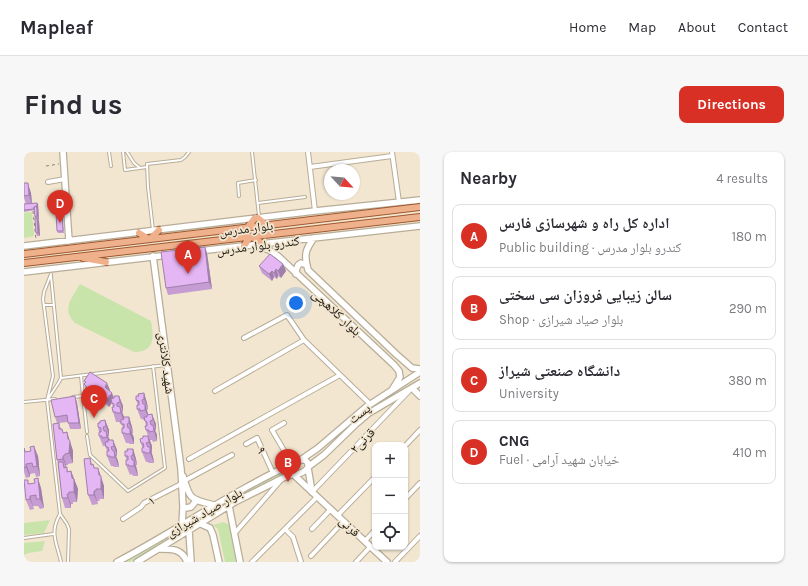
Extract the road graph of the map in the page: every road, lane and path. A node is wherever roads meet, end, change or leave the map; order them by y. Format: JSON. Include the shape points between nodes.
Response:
{"nodes":[{"id":1,"x":63,"y":152,"type":"edge"},
{"id":2,"x":109,"y":152,"type":"edge"},
{"id":3,"x":123,"y":152,"type":"edge"},
{"id":4,"x":127,"y":152,"type":"edge"},
{"id":5,"x":189,"y":152,"type":"edge"},
{"id":6,"x":252,"y":152,"type":"edge"},
{"id":7,"x":308,"y":152,"type":"edge"},
{"id":8,"x":392,"y":154,"type":"edge"},
{"id":9,"x":64,"y":164,"type":"junction"},
{"id":10,"x":46,"y":166,"type":"dead end"},
{"id":11,"x":111,"y":166,"type":"dead end"},
{"id":12,"x":147,"y":167,"type":"junction"},
{"id":13,"x":310,"y":167,"type":"junction"},
{"id":14,"x":140,"y":168,"type":"junction"},
{"id":15,"x":65,"y":179,"type":"junction"},
{"id":16,"x":256,"y":180,"type":"junction"},
{"id":17,"x":48,"y":182,"type":"dead end"},
{"id":18,"x":239,"y":196,"type":"dead end"},
{"id":19,"x":305,"y":197,"type":"dead end"},
{"id":20,"x":420,"y":200,"type":"edge"},
{"id":21,"x":399,"y":202,"type":"junction"},
{"id":22,"x":258,"y":203,"type":"junction"},
{"id":23,"x":420,"y":207,"type":"edge"},
{"id":24,"x":33,"y":210,"type":"edge"},
{"id":25,"x":315,"y":211,"type":"junction"},
{"id":26,"x":335,"y":217,"type":"junction"},
{"id":27,"x":420,"y":217,"type":"edge"},
{"id":28,"x":257,"y":218,"type":"junction"},
{"id":29,"x":266,"y":226,"type":"junction"},
{"id":30,"x":420,"y":226,"type":"edge"},
{"id":31,"x":336,"y":227,"type":"junction"},
{"id":32,"x":247,"y":228,"type":"junction"},
{"id":33,"x":156,"y":231,"type":"junction"},
{"id":34,"x":139,"y":233,"type":"junction"},
{"id":35,"x":36,"y":236,"type":"edge"},
{"id":36,"x":251,"y":237,"type":"junction"},
{"id":37,"x":314,"y":238,"type":"junction"},
{"id":38,"x":150,"y":239,"type":"junction"},
{"id":39,"x":69,"y":241,"type":"junction"},
{"id":40,"x":263,"y":244,"type":"junction"},
{"id":41,"x":255,"y":245,"type":"junction"},
{"id":42,"x":24,"y":246,"type":"edge"},
{"id":43,"x":244,"y":246,"type":"junction"},
{"id":44,"x":191,"y":252,"type":"edge"},
{"id":45,"x":24,"y":254,"type":"edge"},
{"id":46,"x":176,"y":254,"type":"edge"},
{"id":47,"x":153,"y":256,"type":"junction"},
{"id":48,"x":75,"y":257,"type":"junction"},
{"id":49,"x":106,"y":262,"type":"junction"},
{"id":50,"x":24,"y":263,"type":"edge"},
{"id":51,"x":306,"y":265,"type":"junction"},
{"id":52,"x":51,"y":271,"type":"junction"},
{"id":53,"x":24,"y":272,"type":"edge"},
{"id":54,"x":296,"y":274,"type":"junction"},
{"id":55,"x":54,"y":304,"type":"junction"},
{"id":56,"x":44,"y":305,"type":"junction"},
{"id":57,"x":244,"y":338,"type":"dead end"},
{"id":58,"x":304,"y":340,"type":"junction"},
{"id":59,"x":399,"y":357,"type":"junction"},
{"id":60,"x":392,"y":363,"type":"junction"},
{"id":61,"x":167,"y":364,"type":"junction"},
{"id":62,"x":153,"y":366,"type":"junction"},
{"id":63,"x":420,"y":369,"type":"edge"},
{"id":64,"x":420,"y":372,"type":"edge"},
{"id":65,"x":340,"y":375,"type":"junction"},
{"id":66,"x":81,"y":376,"type":"junction"},
{"id":67,"x":61,"y":378,"type":"junction"},
{"id":68,"x":420,"y":383,"type":"edge"},
{"id":69,"x":412,"y":388,"type":"junction"},
{"id":70,"x":392,"y":390,"type":"junction"},
{"id":71,"x":215,"y":391,"type":"dead end"},
{"id":72,"x":83,"y":396,"type":"junction"},
{"id":73,"x":420,"y":396,"type":"edge"},
{"id":74,"x":61,"y":398,"type":"edge"},
{"id":75,"x":68,"y":398,"type":"edge"},
{"id":76,"x":47,"y":400,"type":"junction"},
{"id":77,"x":24,"y":402,"type":"edge"},
{"id":78,"x":370,"y":404,"type":"junction"},
{"id":79,"x":284,"y":423,"type":"dead end"},
{"id":80,"x":420,"y":430,"type":"edge"},
{"id":81,"x":87,"y":432,"type":"dead end"},
{"id":82,"x":87,"y":436,"type":"dead end"},
{"id":83,"x":408,"y":443,"type":"edge"},
{"id":84,"x":246,"y":444,"type":"dead end"},
{"id":85,"x":318,"y":448,"type":"junction"},
{"id":86,"x":232,"y":455,"type":"dead end"},
{"id":87,"x":324,"y":455,"type":"junction"},
{"id":88,"x":190,"y":459,"type":"dead end"},
{"id":89,"x":302,"y":459,"type":"junction"},
{"id":90,"x":292,"y":464,"type":"junction"},
{"id":91,"x":308,"y":468,"type":"junction"},
{"id":92,"x":279,"y":470,"type":"junction"},
{"id":93,"x":273,"y":473,"type":"junction"},
{"id":94,"x":294,"y":474,"type":"junction"},
{"id":95,"x":283,"y":478,"type":"junction"},
{"id":96,"x":374,"y":478,"type":"edge"},
{"id":97,"x":183,"y":482,"type":"junction"},
{"id":98,"x":420,"y":483,"type":"edge"},
{"id":99,"x":312,"y":492,"type":"junction"},
{"id":100,"x":408,"y":495,"type":"edge"},
{"id":101,"x":317,"y":497,"type":"junction"},
{"id":102,"x":196,"y":500,"type":"junction"},
{"id":103,"x":214,"y":505,"type":"junction"},
{"id":104,"x":229,"y":506,"type":"junction"},
{"id":105,"x":183,"y":507,"type":"junction"},
{"id":106,"x":331,"y":509,"type":"junction"},
{"id":107,"x":60,"y":514,"type":"junction"},
{"id":108,"x":338,"y":515,"type":"junction"},
{"id":109,"x":123,"y":519,"type":"dead end"},
{"id":110,"x":344,"y":521,"type":"junction"},
{"id":111,"x":201,"y":524,"type":"junction"},
{"id":112,"x":182,"y":525,"type":"junction"},
{"id":113,"x":312,"y":529,"type":"dead end"},
{"id":114,"x":286,"y":530,"type":"junction"},
{"id":115,"x":188,"y":531,"type":"junction"},
{"id":116,"x":372,"y":533,"type":"edge"},
{"id":117,"x":53,"y":534,"type":"junction"},
{"id":118,"x":234,"y":534,"type":"junction"},
{"id":119,"x":420,"y":536,"type":"edge"},
{"id":120,"x":24,"y":538,"type":"edge"},
{"id":121,"x":365,"y":541,"type":"junction"},
{"id":122,"x":370,"y":546,"type":"junction"},
{"id":123,"x":160,"y":549,"type":"junction"},
{"id":124,"x":311,"y":556,"type":"dead end"},
{"id":125,"x":62,"y":562,"type":"edge"},
{"id":126,"x":68,"y":562,"type":"edge"},
{"id":127,"x":117,"y":562,"type":"edge"},
{"id":128,"x":137,"y":562,"type":"edge"},
{"id":129,"x":187,"y":562,"type":"edge"},
{"id":130,"x":191,"y":562,"type":"edge"},
{"id":131,"x":219,"y":562,"type":"edge"},
{"id":132,"x":240,"y":562,"type":"edge"},
{"id":133,"x":252,"y":562,"type":"edge"},
{"id":134,"x":301,"y":562,"type":"edge"},
{"id":135,"x":356,"y":562,"type":"edge"},
{"id":136,"x":387,"y":562,"type":"edge"},
{"id":137,"x":395,"y":562,"type":"edge"}],
"edges":[{"from":1,"to":9,"type":"main road"},
{"from":2,"to":11,"type":"lane"},
{"from":3,"to":14,"type":"lane","via":[[125,170]]},
{"from":4,"to":14,"type":"lane"},
{"from":5,"to":12,"type":"lane","via":[[181,160],[147,164]]},
{"from":6,"to":16,"type":"lane"},
{"from":7,"to":13,"type":"street"},
{"from":8,"to":13,"type":"street"},
{"from":8,"to":21,"type":"street"},
{"from":9,"to":10,"type":"path"},
{"from":9,"to":15,"type":"main road"},
{"from":12,"to":14,"type":"lane"},
{"from":12,"to":33,"type":"lane"},
{"from":13,"to":25,"type":"street"},
{"from":15,"to":17,"type":"street"},
{"from":15,"to":39,"type":"main road"},
{"from":16,"to":18,"type":"lane","via":[[238,182]]},
{"from":16,"to":22,"type":"lane"},
{"from":19,"to":22,"type":"lane"},
{"from":20,"to":21,"type":"main road","name":"کندرو بلوار مدرس"},
{"from":21,"to":25,"type":"main road","name":"کندرو بلوار مدرس"},
{"from":22,"to":28,"type":"lane"},
{"from":23,"to":26,"type":"main road","name":"بلوار مدرس"},
{"from":24,"to":35,"type":"path"},
{"from":25,"to":28,"type":"main road","name":"کندرو بلوار مدرس"},
{"from":26,"to":29,"type":"main road","name":"بلوار مدرس"},
{"from":26,"to":31,"type":"main road"},
{"from":27,"to":31,"type":"main road","name":"بلوار مدرس"},
{"from":28,"to":29,"type":"main road"},
{"from":28,"to":32,"type":"main road"},
{"from":28,"to":33,"type":"main road","name":"کندرو بلوار مدرس"},
{"from":29,"to":32,"type":"main road","name":"بلوار مدرس"},
{"from":30,"to":37,"type":"main road","name":"کندرو بلوار مدرس"},
{"from":31,"to":36,"type":"main road","name":"بلوار مدرس"},
{"from":32,"to":38,"type":"main road","name":"بلوار مدرس"},
{"from":33,"to":34,"type":"main road","name":"کندرو بلوار مدرس"},
{"from":33,"to":38,"type":"main road"},
{"from":34,"to":38,"type":"main road"},
{"from":34,"to":39,"type":"main road","name":"کندرو بلوار مدرس"},
{"from":36,"to":40,"type":"main road"},
{"from":36,"to":43,"type":"main road"},
{"from":36,"to":48,"type":"main road","name":"بلوار مدرس"},
{"from":37,"to":40,"type":"main road","name":"کندرو بلوار مدرس"},
{"from":37,"to":51,"type":"main road","via":[[307,247]]},
{"from":38,"to":45,"type":"main road","name":"بلوار مدرس"},
{"from":39,"to":42,"type":"main road","name":"کندرو بلوار مدرس"},
{"from":40,"to":41,"type":"main road","name":"کندرو بلوار مدرس"},
{"from":41,"to":43,"type":"main road","name":"کندرو بلوار مدرس"},
{"from":41,"to":54,"type":"main road","name":"بلوار کلاهچی","via":[[278,256]]},
{"from":43,"to":44,"type":"main road","name":"کندرو بلوار مدرس"},
{"from":46,"to":47,"type":"main road"},
{"from":47,"to":49,"type":"main road"},
{"from":47,"to":61,"type":"main road","name":"شهید کلانتری"},
{"from":48,"to":49,"type":"main road"},
{"from":48,"to":50,"type":"main road","name":"بلوار مدرس"},
{"from":49,"to":52,"type":"main road"},
{"from":51,"to":54,"type":"main road","via":[[298,264]]},
{"from":51,"to":59,"type":"main road","name":"بلوار کلاهچی","via":[[313,275]]},
{"from":52,"to":53,"type":"main road"},
{"from":52,"to":55,"type":"lane"},
{"from":52,"to":56,"type":"lane","via":[[44,292]]},
{"from":54,"to":60,"type":"main road","name":"بلوار کلاهچی"},
{"from":55,"to":56,"type":"lane"},
{"from":55,"to":67,"type":"lane"},
{"from":56,"to":76,"type":"lane","via":[[53,376]]},
{"from":57,"to":58,"type":"street","via":[[287,314]]},
{"from":58,"to":65,"type":"street"},
{"from":58,"to":71,"type":"street"},
{"from":59,"to":60,"type":"main road","via":[[397,363]]},
{"from":59,"to":63,"type":"main road","name":"بلوار کلاهچی","via":[[412,368]]},
{"from":60,"to":70,"type":"main road","name":"بلوار کلاهچی","via":[[399,371],[400,377]]},
{"from":61,"to":62,"type":"lane"},
{"from":61,"to":97,"type":"main road","name":"شهید کلانتری"},
{"from":62,"to":66,"type":"lane"},
{"from":62,"to":82,"type":"lane","via":[[165,468],[128,491],[90,455]]},
{"from":64,"to":70,"type":"main road","name":"پست"},
{"from":65,"to":78,"type":"street"},
{"from":65,"to":88,"type":"street"},
{"from":66,"to":67,"type":"lane"},
{"from":66,"to":72,"type":"lane"},
{"from":67,"to":76,"type":"lane"},
{"from":68,"to":69,"type":"main road","name":"پست"},
{"from":69,"to":73,"type":"main road"},
{"from":69,"to":87,"type":"main road","name":"پست","via":[[369,413]]},
{"from":69,"to":99,"type":"street","name":"قرنی۲"},
{"from":70,"to":78,"type":"main road","name":"پست"},
{"from":72,"to":75,"type":"lane"},
{"from":72,"to":81,"type":"lane"},
{"from":74,"to":76,"type":"lane"},
{"from":76,"to":77,"type":"lane"},
{"from":76,"to":107,"type":"lane"},
{"from":78,"to":85,"type":"main road","name":"پست"},
{"from":79,"to":90,"type":"street","via":[[272,430]]},
{"from":80,"to":83,"type":"street"},
{"from":84,"to":93,"type":"street","name":"۹","via":[[257,438]]},
{"from":85,"to":87,"type":"main road","via":[[316,454]]},
{"from":85,"to":89,"type":"main road","name":"پست"},
{"from":86,"to":97,"type":"street","name":"۱"},
{"from":87,"to":91,"type":"main road","name":"پست"},
{"from":89,"to":90,"type":"main road"},
{"from":89,"to":91,"type":"main road","via":[[308,462]]},
{"from":90,"to":92,"type":"main road","name":"بلوار صیاد شیرازی"},
{"from":90,"to":94,"type":"main road","via":[[290,470]]},
{"from":91,"to":94,"type":"main road","via":[[304,472]]},
{"from":91,"to":99,"type":"main road"},
{"from":92,"to":93,"type":"main road","name":"بلوار صیاد شیرازی"},
{"from":92,"to":95,"type":"main road","via":[[283,472]]},
{"from":93,"to":103,"type":"main road","name":"بلوار صیاد شیرازی"},
{"from":94,"to":95,"type":"main road","name":"بلوار صیاد شیرازی"},
{"from":94,"to":99,"type":"main road","name":"قرنی"},
{"from":95,"to":104,"type":"main road","name":"بلوار صیاد شیرازی"},
{"from":95,"to":118,"type":"street"},
{"from":96,"to":108,"type":"street"},
{"from":97,"to":102,"type":"main road","via":[[191,497]]},
{"from":97,"to":105,"type":"main road","name":"شهید کلانتری"},
{"from":97,"to":109,"type":"street","name":"۱","via":[[144,503]]},
{"from":98,"to":100,"type":"street"},
{"from":99,"to":101,"type":"main road","name":"قرنی"},
{"from":101,"to":106,"type":"main road","name":"قرنی"},
{"from":101,"to":114,"type":"street"},
{"from":102,"to":103,"type":"main road"},
{"from":102,"to":105,"type":"main road","via":[[191,508]]},
{"from":103,"to":112,"type":"main road","name":"بلوار صیاد شیرازی"},
{"from":104,"to":111,"type":"main road","name":"بلوار صیاد شیرازی"},
{"from":104,"to":118,"type":"main road"},
{"from":105,"to":112,"type":"main road","name":"شهید کلانتری"},
{"from":106,"to":108,"type":"main road","name":"قرنی"},
{"from":106,"to":113,"type":"street"},
{"from":107,"to":117,"type":"lane"},
{"from":107,"to":126,"type":"lane","via":[[69,529]]},
{"from":108,"to":110,"type":"main road","name":"قرنی"},
{"from":110,"to":121,"type":"main road","name":"قرنی"},
{"from":110,"to":124,"type":"street"},
{"from":111,"to":115,"type":"main road","name":"بلوار صیاد شیرازی"},
{"from":111,"to":131,"type":"main road","via":[[210,528],[213,534]]},
{"from":112,"to":127,"type":"main road","name":"بلوار صیاد شیرازی"},
{"from":114,"to":133,"type":"street"},
{"from":114,"to":134,"type":"street","via":[[293,537]]},
{"from":115,"to":123,"type":"main road","name":"بلوار صیاد شیرازی"},
{"from":115,"to":130,"type":"main road"},
{"from":116,"to":121,"type":"street"},
{"from":117,"to":120,"type":"lane"},
{"from":117,"to":125,"type":"lane"},
{"from":118,"to":132,"type":"main road"},
{"from":119,"to":137,"type":"street"},
{"from":121,"to":122,"type":"main road","name":"قرنی"},
{"from":122,"to":135,"type":"street"},
{"from":122,"to":136,"type":"main road","name":"قرنی"},
{"from":123,"to":128,"type":"main road","name":"بلوار صیاد شیرازی"},
{"from":123,"to":129,"type":"main road","via":[[181,552]]}]}
